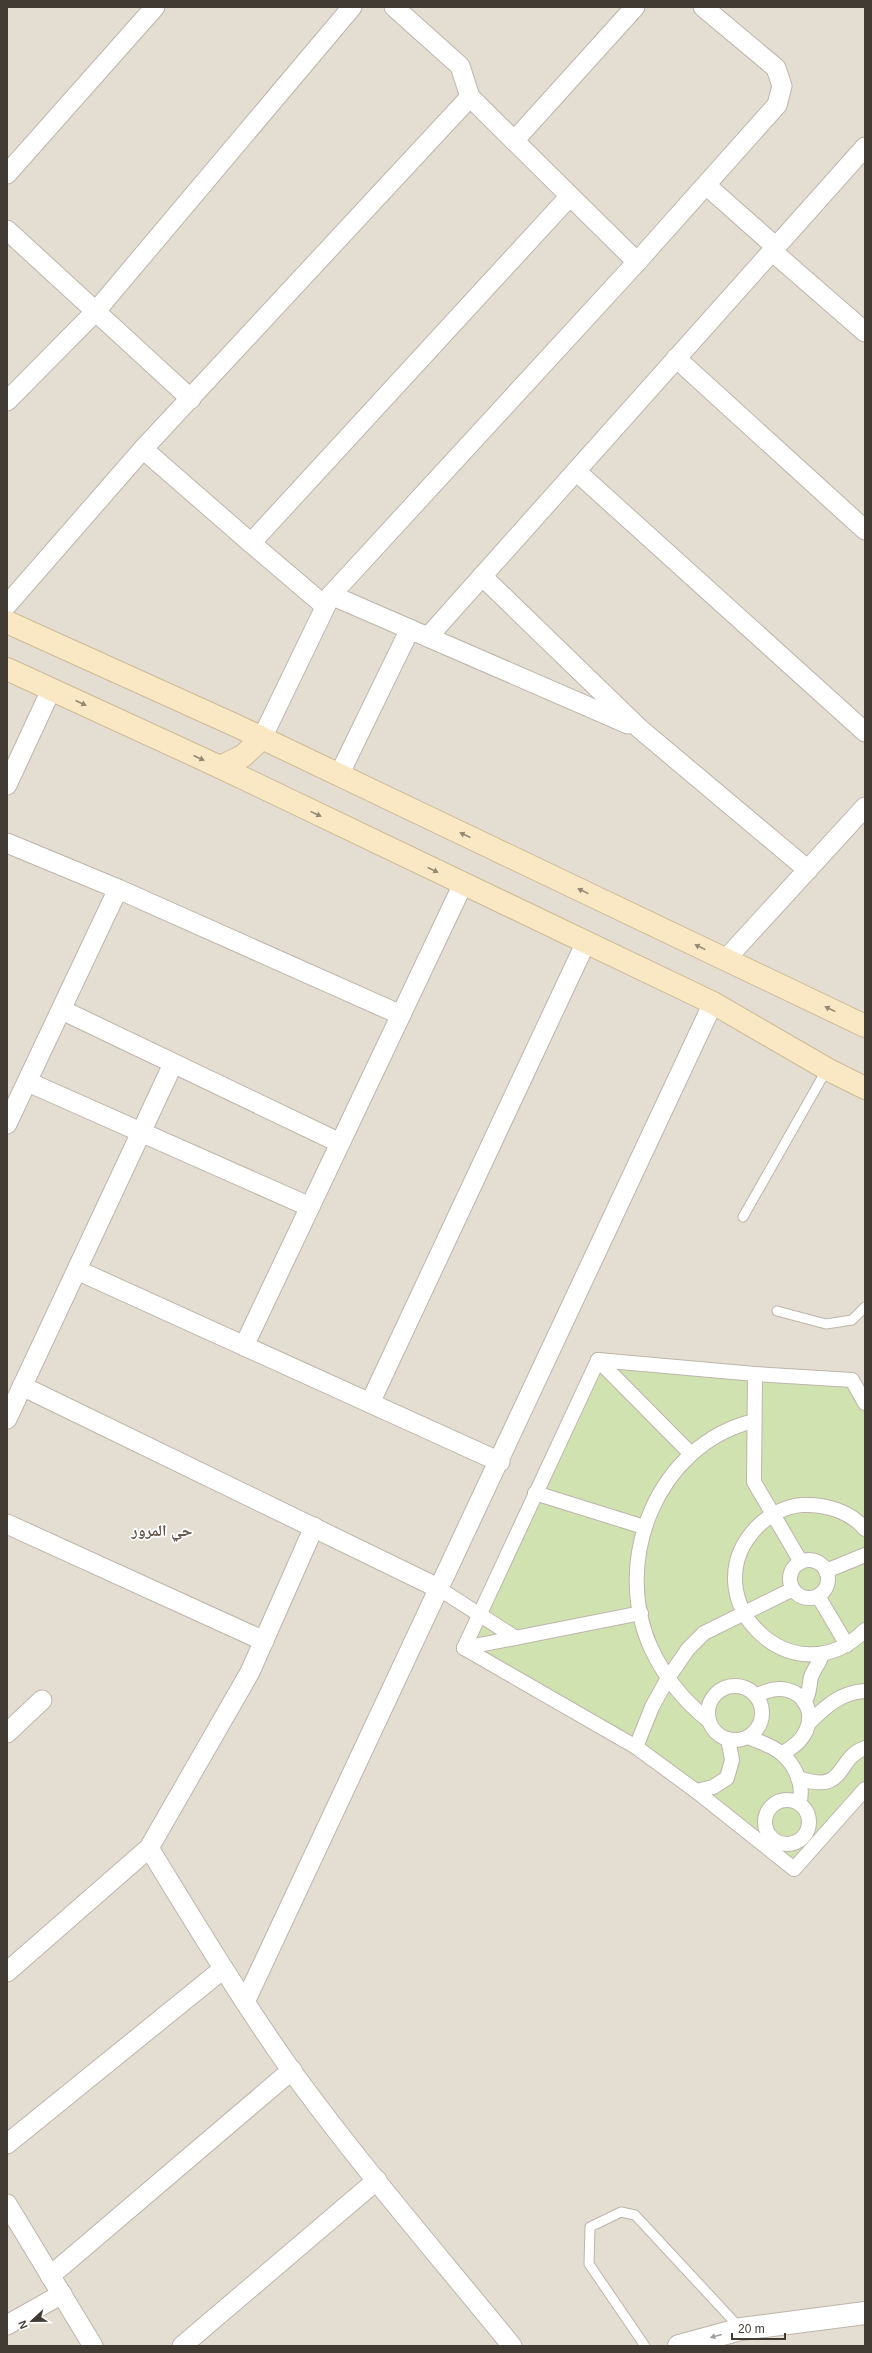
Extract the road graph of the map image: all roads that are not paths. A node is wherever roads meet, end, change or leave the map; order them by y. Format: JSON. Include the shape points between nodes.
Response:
{"nodes":[{"id":1,"x":155,"y":7,"type":"edge"},
{"id":2,"x":352,"y":7,"type":"edge"},
{"id":3,"x":394,"y":7,"type":"edge"},
{"id":4,"x":635,"y":7,"type":"edge"},
{"id":5,"x":703,"y":7,"type":"edge"},
{"id":6,"x":470,"y":97,"type":"junction"},
{"id":7,"x":514,"y":141,"type":"junction"},
{"id":8,"x":864,"y":150,"type":"edge"},
{"id":9,"x":7,"y":174,"type":"edge"},
{"id":10,"x":706,"y":185,"type":"junction"},
{"id":11,"x":570,"y":196,"type":"junction"},
{"id":12,"x":7,"y":230,"type":"edge"},
{"id":13,"x":774,"y":249,"type":"junction"},
{"id":14,"x":637,"y":262,"type":"junction"},
{"id":15,"x":96,"y":311,"type":"junction"},
{"id":16,"x":865,"y":332,"type":"edge"},
{"id":17,"x":676,"y":358,"type":"junction"},
{"id":18,"x":191,"y":399,"type":"junction"},
{"id":19,"x":7,"y":401,"type":"edge"},
{"id":20,"x":143,"y":449,"type":"junction"},
{"id":21,"x":576,"y":471,"type":"junction"},
{"id":22,"x":865,"y":530,"type":"edge"},
{"id":23,"x":251,"y":543,"type":"junction"},
{"id":24,"x":482,"y":576,"type":"junction"},
{"id":25,"x":328,"y":601,"type":"junction"},
{"id":26,"x":7,"y":604,"type":"edge"},
{"id":27,"x":7,"y":622,"type":"edge"},
{"id":28,"x":410,"y":629,"type":"junction"},
{"id":29,"x":428,"y":637,"type":"junction"},
{"id":30,"x":7,"y":670,"type":"edge"},
{"id":31,"x":51,"y":690,"type":"junction"},
{"id":32,"x":640,"y":729,"type":"junction"},
{"id":33,"x":865,"y":732,"type":"edge"},
{"id":34,"x":262,"y":738,"type":"junction"},
{"id":35,"x":220,"y":767,"type":"junction"},
{"id":36,"x":339,"y":775,"type":"junction"},
{"id":37,"x":7,"y":784,"type":"edge"},
{"id":38,"x":865,"y":807,"type":"edge"},
{"id":39,"x":7,"y":843,"type":"edge"},
{"id":40,"x":808,"y":870,"type":"junction"},
{"id":41,"x":463,"y":884,"type":"junction"},
{"id":42,"x":118,"y":889,"type":"junction"},
{"id":43,"x":586,"y":942,"type":"junction"},
{"id":44,"x":726,"y":960,"type":"junction"},
{"id":45,"x":713,"y":1003,"type":"junction"},
{"id":46,"x":62,"y":1010,"type":"junction"},
{"id":47,"x":401,"y":1015,"type":"junction"},
{"id":48,"x":865,"y":1026,"type":"edge"},
{"id":49,"x":173,"y":1064,"type":"junction"},
{"id":50,"x":827,"y":1069,"type":"junction"},
{"id":51,"x":28,"y":1082,"type":"junction"},
{"id":52,"x":865,"y":1088,"type":"edge"},
{"id":53,"x":7,"y":1124,"type":"edge"},
{"id":54,"x":141,"y":1132,"type":"junction"},
{"id":55,"x":340,"y":1143,"type":"junction"},
{"id":56,"x":310,"y":1207,"type":"junction"},
{"id":57,"x":743,"y":1217,"type":"dead end"},
{"id":58,"x":77,"y":1270,"type":"junction"},
{"id":59,"x":865,"y":1306,"type":"edge"},
{"id":60,"x":777,"y":1311,"type":"dead end"},
{"id":61,"x":244,"y":1346,"type":"junction"},
{"id":62,"x":598,"y":1360,"type":"junction"},
{"id":63,"x":755,"y":1374,"type":"junction"},
{"id":64,"x":22,"y":1386,"type":"junction"},
{"id":65,"x":370,"y":1403,"type":"junction"},
{"id":66,"x":865,"y":1403,"type":"edge"},
{"id":67,"x":7,"y":1419,"type":"edge"},
{"id":68,"x":754,"y":1421,"type":"junction"},
{"id":69,"x":691,"y":1454,"type":"junction"},
{"id":70,"x":500,"y":1462,"type":"junction"},
{"id":71,"x":535,"y":1493,"type":"junction"},
{"id":72,"x":774,"y":1514,"type":"junction"},
{"id":73,"x":7,"y":1524,"type":"edge"},
{"id":74,"x":314,"y":1527,"type":"junction"},
{"id":75,"x":644,"y":1527,"type":"junction"},
{"id":76,"x":865,"y":1529,"type":"edge"},
{"id":77,"x":865,"y":1555,"type":"edge"},
{"id":78,"x":801,"y":1562,"type":"junction"},
{"id":79,"x":826,"y":1571,"type":"junction"},
{"id":80,"x":438,"y":1588,"type":"junction"},
{"id":81,"x":792,"y":1589,"type":"junction"},
{"id":82,"x":818,"y":1596,"type":"junction"},
{"id":83,"x":640,"y":1613,"type":"junction"},
{"id":84,"x":744,"y":1614,"type":"junction"},
{"id":85,"x":479,"y":1615,"type":"junction"},
{"id":86,"x":865,"y":1630,"type":"edge"},
{"id":87,"x":516,"y":1638,"type":"junction"},
{"id":88,"x":264,"y":1641,"type":"junction"},
{"id":89,"x":847,"y":1645,"type":"junction"},
{"id":90,"x":464,"y":1648,"type":"junction"},
{"id":91,"x":822,"y":1654,"type":"junction"},
{"id":92,"x":668,"y":1678,"type":"junction"},
{"id":93,"x":865,"y":1691,"type":"edge"},
{"id":94,"x":756,"y":1696,"type":"junction"},
{"id":95,"x":42,"y":1700,"type":"dead end"},
{"id":96,"x":804,"y":1702,"type":"junction"},
{"id":97,"x":709,"y":1722,"type":"junction"},
{"id":98,"x":809,"y":1723,"type":"junction"},
{"id":99,"x":7,"y":1733,"type":"edge"},
{"id":100,"x":748,"y":1736,"type":"junction"},
{"id":101,"x":728,"y":1739,"type":"junction"},
{"id":102,"x":636,"y":1747,"type":"junction"},
{"id":103,"x":865,"y":1748,"type":"edge"},
{"id":104,"x":782,"y":1753,"type":"junction"},
{"id":105,"x":798,"y":1778,"type":"junction"},
{"id":106,"x":865,"y":1789,"type":"edge"},
{"id":107,"x":696,"y":1791,"type":"junction"},
{"id":108,"x":799,"y":1803,"type":"dead end"},
{"id":109,"x":149,"y":1848,"type":"junction"},
{"id":110,"x":223,"y":1969,"type":"junction"},
{"id":111,"x":7,"y":1972,"type":"edge"},
{"id":112,"x":245,"y":2002,"type":"junction"},
{"id":113,"x":292,"y":2070,"type":"junction"},
{"id":114,"x":7,"y":2144,"type":"edge"},
{"id":115,"x":377,"y":2180,"type":"junction"},
{"id":116,"x":7,"y":2204,"type":"edge"},
{"id":117,"x":50,"y":2276,"type":"junction"},
{"id":118,"x":62,"y":2294,"type":"junction"},
{"id":119,"x":865,"y":2313,"type":"edge"},
{"id":120,"x":7,"y":2325,"type":"edge"},
{"id":121,"x":741,"y":2329,"type":"junction"},
{"id":122,"x":93,"y":2346,"type":"edge"},
{"id":123,"x":182,"y":2346,"type":"edge"},
{"id":124,"x":512,"y":2346,"type":"edge"},
{"id":125,"x":645,"y":2346,"type":"edge"},
{"id":126,"x":679,"y":2346,"type":"edge"}],
"edges":[{"from":1,"to":9,"type":"street"},
{"from":2,"to":15,"type":"street"},
{"from":3,"to":6,"type":"street","via":[[460,66]]},
{"from":4,"to":7,"type":"street"},
{"from":5,"to":10,"type":"street","via":[[776,68],[782,86],[777,105]]},
{"from":6,"to":7,"type":"street"},
{"from":6,"to":18,"type":"street"},
{"from":7,"to":11,"type":"street"},
{"from":8,"to":13,"type":"street"},
{"from":10,"to":13,"type":"street"},
{"from":10,"to":14,"type":"street"},
{"from":11,"to":14,"type":"street"},
{"from":11,"to":23,"type":"street"},
{"from":12,"to":15,"type":"street"},
{"from":13,"to":16,"type":"street"},
{"from":13,"to":17,"type":"street"},
{"from":14,"to":25,"type":"street"},
{"from":15,"to":18,"type":"street"},
{"from":15,"to":19,"type":"street"},
{"from":17,"to":21,"type":"street"},
{"from":17,"to":22,"type":"street"},
{"from":18,"to":20,"type":"street"},
{"from":20,"to":23,"type":"street"},
{"from":20,"to":26,"type":"street"},
{"from":21,"to":24,"type":"street"},
{"from":21,"to":33,"type":"street"},
{"from":23,"to":25,"type":"street"},
{"from":24,"to":29,"type":"street"},
{"from":24,"to":32,"type":"street"},
{"from":25,"to":28,"type":"street"},
{"from":25,"to":34,"type":"street"},
{"from":27,"to":34,"type":"main road"},
{"from":28,"to":29,"type":"street"},
{"from":28,"to":36,"type":"street"},
{"from":29,"to":32,"type":"street"},
{"from":30,"to":31,"type":"main road"},
{"from":31,"to":35,"type":"main road","one_way":true},
{"from":31,"to":37,"type":"street"},
{"from":32,"to":40,"type":"street"},
{"from":34,"to":35,"type":"main road","via":[[243,756]]},
{"from":34,"to":36,"type":"main road"},
{"from":35,"to":41,"type":"main road","one_way":true},
{"from":44,"to":36,"type":"main road","one_way":true},
{"from":38,"to":40,"type":"street"},
{"from":39,"to":42,"type":"street"},
{"from":40,"to":44,"type":"street"},
{"from":41,"to":43,"type":"main road"},
{"from":41,"to":47,"type":"street"},
{"from":42,"to":46,"type":"street"},
{"from":42,"to":47,"type":"street"},
{"from":43,"to":45,"type":"main road"},
{"from":43,"to":65,"type":"street"},
{"from":48,"to":44,"type":"main road","one_way":true},
{"from":45,"to":50,"type":"main road"},
{"from":45,"to":70,"type":"street"},
{"from":46,"to":49,"type":"street"},
{"from":46,"to":51,"type":"street"},
{"from":47,"to":55,"type":"street"},
{"from":49,"to":54,"type":"street"},
{"from":49,"to":55,"type":"street"},
{"from":50,"to":52,"type":"main road"},
{"from":50,"to":57,"type":"lane"},
{"from":51,"to":53,"type":"street"},
{"from":51,"to":54,"type":"street"},
{"from":54,"to":56,"type":"street"},
{"from":54,"to":58,"type":"street"},
{"from":55,"to":56,"type":"street"},
{"from":56,"to":61,"type":"street"},
{"from":58,"to":61,"type":"street"},
{"from":58,"to":64,"type":"street"},
{"from":59,"to":60,"type":"lane","via":[[852,1320],[826,1324]]},
{"from":61,"to":65,"type":"street"},
{"from":62,"to":63,"type":"street"},
{"from":62,"to":69,"type":"street"},
{"from":62,"to":71,"type":"street"},
{"from":63,"to":66,"type":"street","via":[[852,1380]]},
{"from":63,"to":68,"type":"street"},
{"from":64,"to":67,"type":"street"},
{"from":64,"to":74,"type":"street"},
{"from":65,"to":70,"type":"street"},
{"from":68,"to":69,"type":"street","via":[[732,1428]]},
{"from":68,"to":72,"type":"street","via":[[754,1482]]},
{"from":69,"to":75,"type":"street","via":[[663,1487]]},
{"from":70,"to":80,"type":"street"},
{"from":71,"to":75,"type":"street"},
{"from":71,"to":85,"type":"street"},
{"from":72,"to":76,"type":"street","via":[[800,1505],[827,1507],[852,1518]]},
{"from":72,"to":78,"type":"street"},
{"from":72,"to":84,"type":"street","via":[[752,1532],[739,1558],[736,1586]]},
{"from":73,"to":88,"type":"street"},
{"from":74,"to":80,"type":"street"},
{"from":74,"to":88,"type":"street"},
{"from":75,"to":83,"type":"street","via":[[638,1554],[637,1586]]},
{"from":77,"to":79,"type":"street"},
{"from":78,"to":79,"type":"street","via":[[815,1562]]},
{"from":78,"to":81,"type":"street","via":[[791,1574]]},
{"from":79,"to":82,"type":"street","via":[[827,1585]]},
{"from":80,"to":85,"type":"street"},
{"from":80,"to":112,"type":"street"},
{"from":81,"to":82,"type":"street","via":[[804,1598]]},
{"from":81,"to":84,"type":"street"},
{"from":82,"to":89,"type":"street"},
{"from":83,"to":87,"type":"street"},
{"from":83,"to":92,"type":"street","via":[[651,1648]]},
{"from":84,"to":91,"type":"street","via":[[755,1630],[770,1643],[795,1653]]},
{"from":84,"to":92,"type":"street","via":[[704,1633],[688,1649]]},
{"from":85,"to":87,"type":"street"},
{"from":85,"to":90,"type":"street"},
{"from":86,"to":89,"type":"street"},
{"from":87,"to":90,"type":"street"},
{"from":88,"to":109,"type":"street","via":[[250,1672]]},
{"from":89,"to":91,"type":"street"},
{"from":90,"to":102,"type":"street"},
{"from":91,"to":96,"type":"street"},
{"from":92,"to":97,"type":"street"},
{"from":92,"to":102,"type":"street","via":[[652,1707]]},
{"from":93,"to":98,"type":"street","via":[[849,1693],[838,1699],[821,1710]]},
{"from":94,"to":96,"type":"street","via":[[765,1691],[781,1688],[791,1690]]},
{"from":94,"to":97,"type":"street","via":[[739,1686],[719,1691],[710,1701]]},
{"from":94,"to":100,"type":"street","via":[[760,1702],[762,1715],[758,1727]]},
{"from":95,"to":99,"type":"street"},
{"from":96,"to":98,"type":"street"},
{"from":97,"to":101,"type":"street","via":[[716,1733]]},
{"from":98,"to":104,"type":"street","via":[[804,1738]]},
{"from":100,"to":101,"type":"street","via":[[742,1739]]},
{"from":100,"to":104,"type":"street"},
{"from":101,"to":107,"type":"street","via":[[732,1760],[727,1778],[713,1787]]},
{"from":102,"to":107,"type":"street"},
{"from":103,"to":105,"type":"street","via":[[849,1758],[846,1766],[832,1780],[816,1783]]},
{"from":104,"to":105,"type":"street","via":[[794,1768]]},
{"from":105,"to":108,"type":"street","via":[[801,1789]]},
{"from":106,"to":107,"type":"street","via":[[794,1869]]},
{"from":109,"to":110,"type":"street"},
{"from":109,"to":111,"type":"street"},
{"from":110,"to":112,"type":"street"},
{"from":110,"to":114,"type":"street"},
{"from":112,"to":113,"type":"street"},
{"from":113,"to":115,"type":"street"},
{"from":113,"to":117,"type":"street"},
{"from":115,"to":123,"type":"street"},
{"from":115,"to":124,"type":"street"},
{"from":116,"to":117,"type":"street"},
{"from":117,"to":118,"type":"street"},
{"from":118,"to":120,"type":"street"},
{"from":118,"to":122,"type":"street"},
{"from":119,"to":121,"type":"street"},
{"from":121,"to":125,"type":"lane","via":[[635,2215],[620,2212],[590,2227],[589,2264]]},
{"from":121,"to":126,"type":"street","one_way":true}]}
